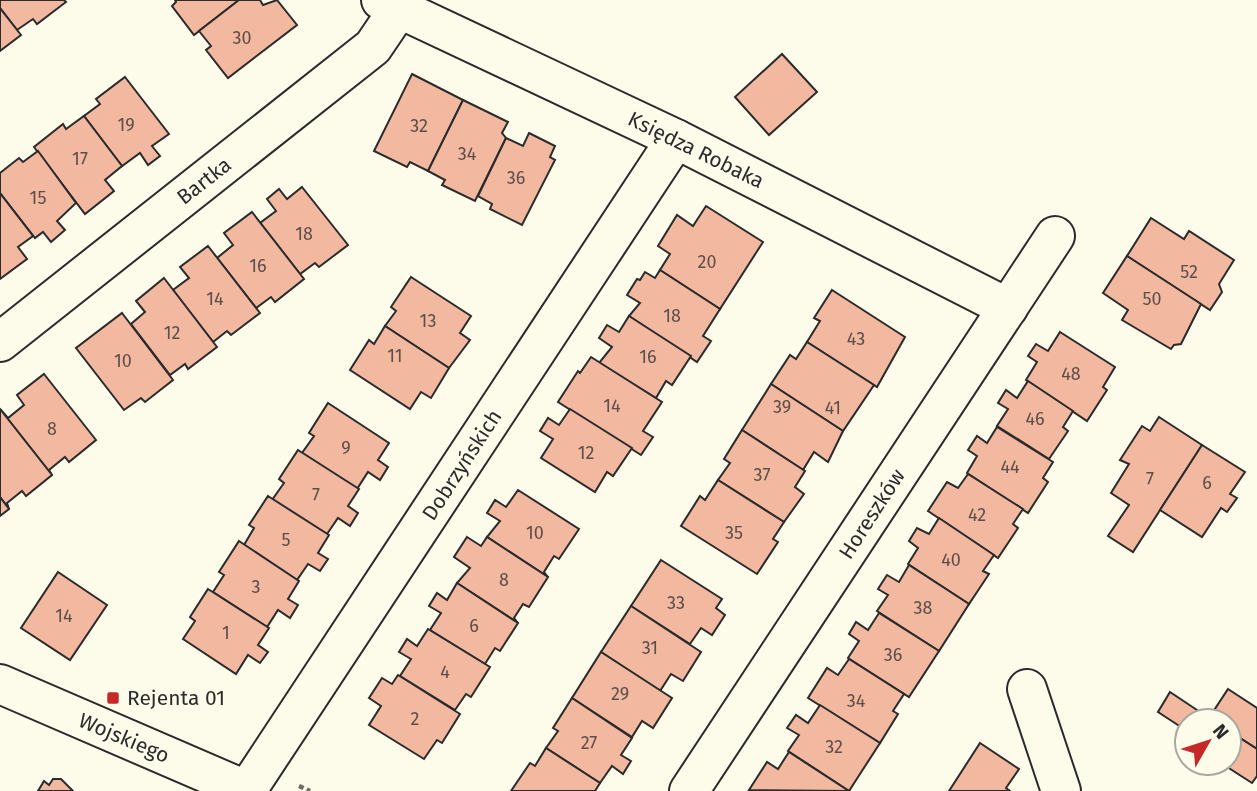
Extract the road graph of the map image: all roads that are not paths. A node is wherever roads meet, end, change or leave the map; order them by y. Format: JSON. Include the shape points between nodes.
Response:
{"nodes":[{"id":1,"x":389,"y":5,"type":"edge"},
{"id":2,"x":676,"y":139,"type":"junction"},
{"id":3,"x":1055,"y":236,"type":"dead end"},
{"id":4,"x":1008,"y":308,"type":"junction"},
{"id":5,"x":0,"y":342,"type":"edge"},
{"id":6,"x":0,"y":684,"type":"edge"},
{"id":7,"x":1027,"y":689,"type":"dead end"},
{"id":8,"x":248,"y":791,"type":"edge"},
{"id":9,"x":689,"y":791,"type":"edge"},
{"id":10,"x":1061,"y":791,"type":"edge"}],
"edges":[{"from":1,"to":2,"type":"street","name":"Księdza Robaka"},
{"from":1,"to":5,"type":"street","name":"Bartka","via":[[373,47]]},
{"from":2,"to":4,"type":"street","name":"Księdza Robaka"},
{"from":2,"to":8,"type":"street","name":"Dobrzyńskich"},
{"from":3,"to":4,"type":"street","name":"Horeszków"},
{"from":4,"to":9,"type":"street","name":"Horeszków"},
{"from":6,"to":8,"type":"street","name":"Wojskiego"},
{"from":7,"to":10,"type":"street"}]}
